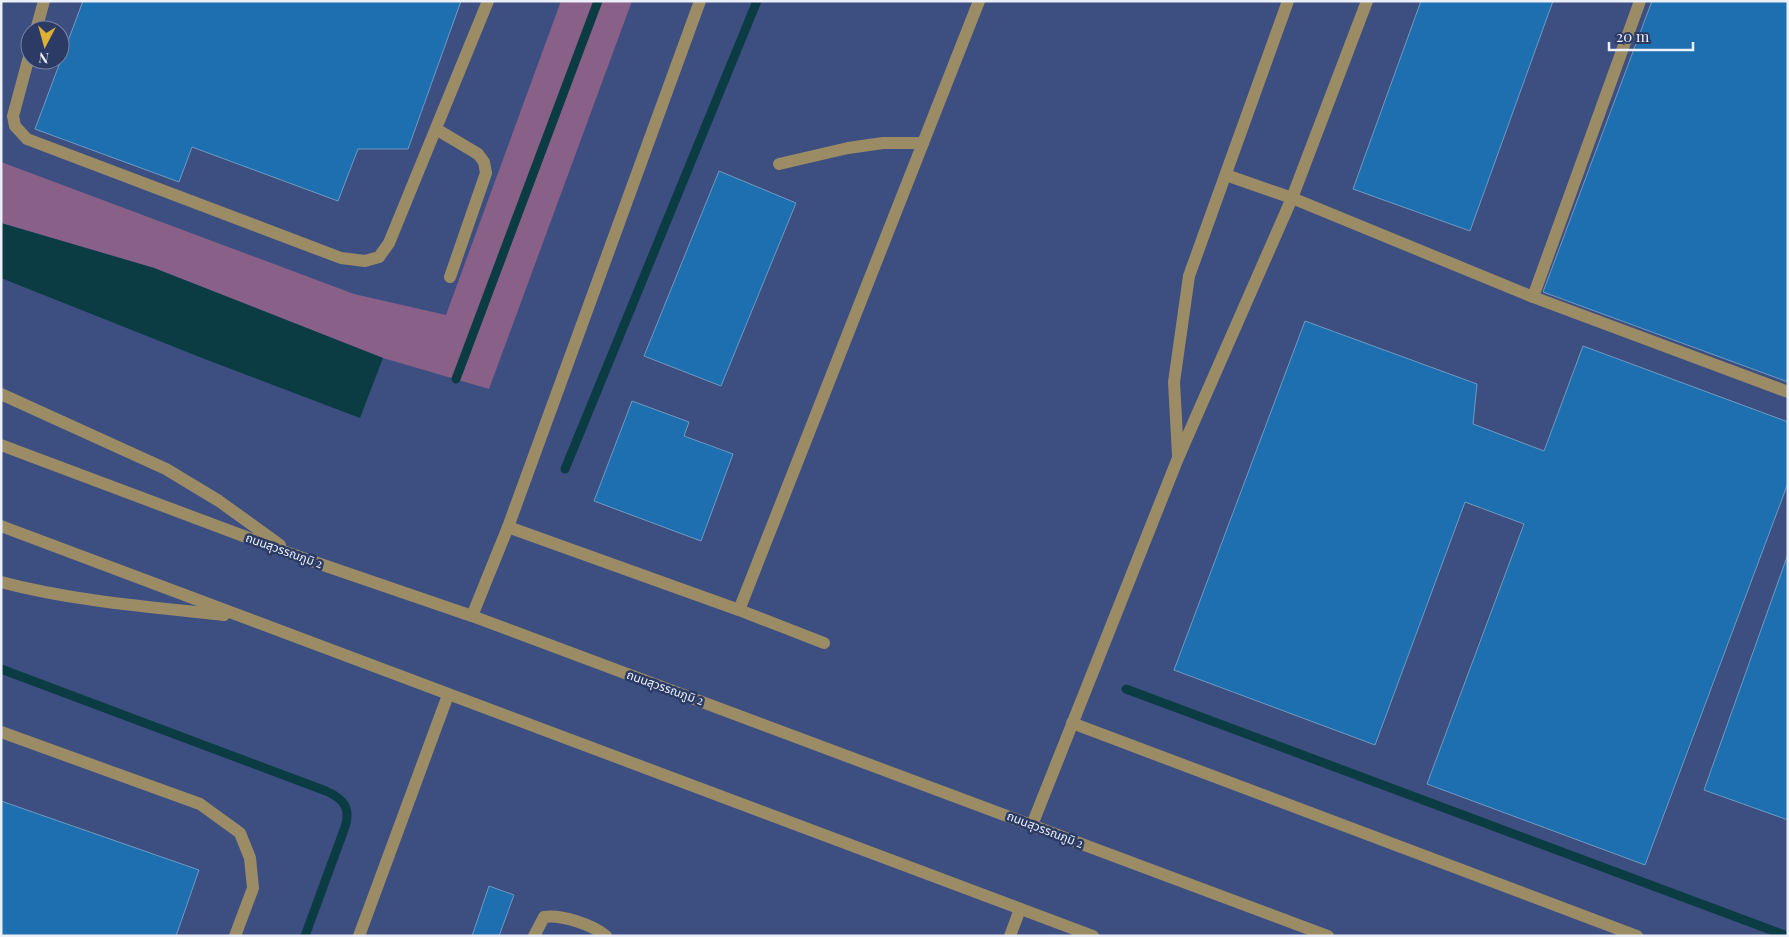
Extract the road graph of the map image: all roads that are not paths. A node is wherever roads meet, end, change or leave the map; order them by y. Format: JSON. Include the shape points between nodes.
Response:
{"nodes":[{"id":1,"x":44,"y":1,"type":"edge"},
{"id":2,"x":488,"y":1,"type":"edge"},
{"id":3,"x":700,"y":1,"type":"edge"},
{"id":4,"x":979,"y":1,"type":"edge"},
{"id":5,"x":1288,"y":1,"type":"edge"},
{"id":6,"x":1640,"y":1,"type":"edge"},
{"id":7,"x":1363,"y":2,"type":"edge"},
{"id":8,"x":39,"y":20,"type":"edge"},
{"id":9,"x":25,"y":70,"type":"edge"},
{"id":10,"x":436,"y":129,"type":"junction"},
{"id":11,"x":923,"y":143,"type":"junction"},
{"id":12,"x":779,"y":164,"type":"dead end"},
{"id":13,"x":1226,"y":175,"type":"junction"},
{"id":14,"x":1292,"y":198,"type":"junction"},
{"id":15,"x":450,"y":277,"type":"dead end"},
{"id":16,"x":1533,"y":297,"type":"junction"},
{"id":17,"x":1788,"y":392,"type":"edge"},
{"id":18,"x":1,"y":394,"type":"edge"},
{"id":19,"x":1,"y":445,"type":"edge"},
{"id":20,"x":1178,"y":458,"type":"junction"},
{"id":21,"x":1,"y":526,"type":"edge"},
{"id":22,"x":508,"y":527,"type":"junction"},
{"id":23,"x":294,"y":555,"type":"junction"},
{"id":24,"x":1,"y":582,"type":"edge"},
{"id":25,"x":739,"y":610,"type":"junction"},
{"id":26,"x":472,"y":616,"type":"junction"},
{"id":27,"x":244,"y":617,"type":"junction"},
{"id":28,"x":824,"y":643,"type":"dead end"},
{"id":29,"x":448,"y":695,"type":"junction"},
{"id":30,"x":1072,"y":723,"type":"junction"},
{"id":31,"x":1,"y":732,"type":"edge"},
{"id":32,"x":1032,"y":825,"type":"junction"},
{"id":33,"x":1020,"y":909,"type":"junction"},
{"id":34,"x":235,"y":936,"type":"edge"},
{"id":35,"x":359,"y":936,"type":"edge"},
{"id":36,"x":534,"y":936,"type":"edge"},
{"id":37,"x":606,"y":936,"type":"edge"},
{"id":38,"x":1010,"y":936,"type":"edge"},
{"id":39,"x":1093,"y":936,"type":"edge"},
{"id":40,"x":1328,"y":936,"type":"edge"},
{"id":41,"x":1637,"y":936,"type":"edge"}],
"edges":[{"from":1,"to":8,"type":"street"},
{"from":2,"to":10,"type":"street"},
{"from":3,"to":22,"type":"street"},
{"from":4,"to":11,"type":"street"},
{"from":5,"to":13,"type":"street"},
{"from":6,"to":16,"type":"street"},
{"from":7,"to":14,"type":"street"},
{"from":9,"to":10,"type":"street","via":[[13,116],[14,126],[27,138],[341,258],[365,261],[379,257],[389,243]]},
{"from":10,"to":15,"type":"street","via":[[478,154],[486,173]]},
{"from":11,"to":12,"type":"street","via":[[883,143],[848,148]]},
{"from":11,"to":25,"type":"street"},
{"from":13,"to":14,"type":"street"},
{"from":13,"to":20,"type":"street","via":[[1189,276],[1174,382]]},
{"from":14,"to":16,"type":"street"},
{"from":14,"to":20,"type":"street"},
{"from":16,"to":17,"type":"street"},
{"from":18,"to":23,"type":"street","via":[[166,469],[219,501]]},
{"from":19,"to":23,"type":"street","name":"ถนนสุวรรณภูมิ 2"},
{"from":20,"to":30,"type":"street"},
{"from":21,"to":27,"type":"street"},
{"from":22,"to":25,"type":"street"},
{"from":22,"to":26,"type":"street"},
{"from":23,"to":26,"type":"street","name":"ถนนสุวรรณภูมิ 2"},
{"from":24,"to":27,"type":"street","via":[[28,590]]},
{"from":25,"to":28,"type":"street"},
{"from":26,"to":32,"type":"street","name":"ถนนสุวรรณภูมิ 2"},
{"from":27,"to":29,"type":"street"},
{"from":29,"to":33,"type":"street"},
{"from":29,"to":35,"type":"street"},
{"from":30,"to":32,"type":"street"},
{"from":30,"to":41,"type":"street"},
{"from":31,"to":34,"type":"street","via":[[200,804],[240,833],[250,858],[253,888]]},
{"from":32,"to":40,"type":"street","name":"ถนนสุวรรณภูมิ 2"},
{"from":33,"to":38,"type":"street"},
{"from":33,"to":39,"type":"street"},
{"from":36,"to":37,"type":"street","via":[[544,917],[553,915],[596,928]]}]}
